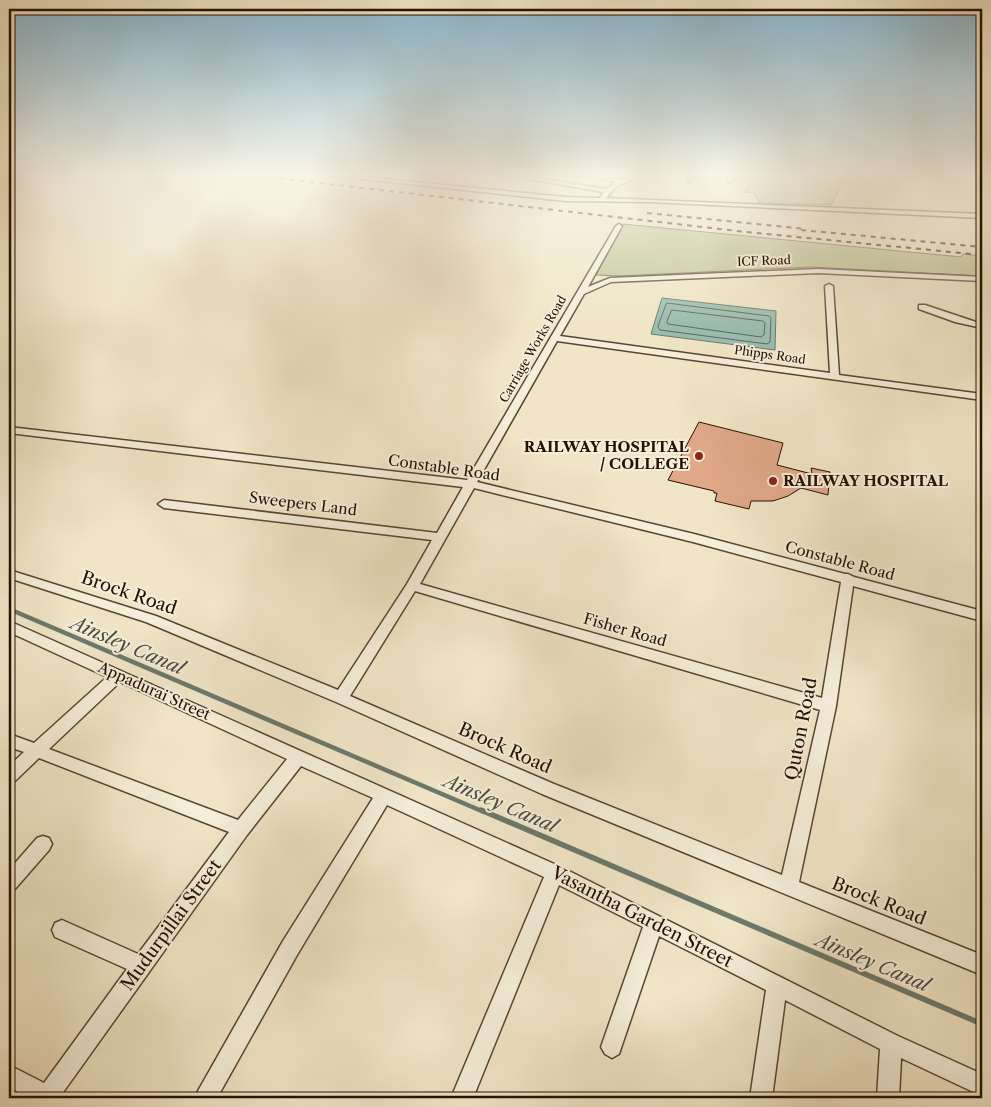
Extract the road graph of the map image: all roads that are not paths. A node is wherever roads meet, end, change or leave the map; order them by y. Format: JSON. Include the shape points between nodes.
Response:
{"nodes":[{"id":1,"x":619,"y":226,"type":"dead end"},
{"id":2,"x":982,"y":279,"type":"edge"},
{"id":3,"x":829,"y":286,"type":"dead end"},
{"id":4,"x":580,"y":293,"type":"junction"},
{"id":5,"x":922,"y":307,"type":"dead end"},
{"id":6,"x":982,"y":326,"type":"edge"},
{"id":7,"x":555,"y":336,"type":"junction"},
{"id":8,"x":835,"y":374,"type":"junction"},
{"id":9,"x":982,"y":393,"type":"edge"},
{"id":10,"x":982,"y":397,"type":"edge"},
{"id":11,"x":9,"y":430,"type":"edge"},
{"id":12,"x":470,"y":484,"type":"junction"},
{"id":13,"x":164,"y":504,"type":"dead end"},
{"id":14,"x":439,"y":537,"type":"junction"},
{"id":15,"x":9,"y":574,"type":"edge"},
{"id":16,"x":848,"y":578,"type":"junction"},
{"id":17,"x":412,"y":586,"type":"junction"},
{"id":18,"x":982,"y":616,"type":"edge"},
{"id":19,"x":9,"y":626,"type":"edge"},
{"id":20,"x":118,"y":675,"type":"junction"},
{"id":21,"x":341,"y":698,"type":"junction"},
{"id":22,"x":828,"y":706,"type":"junction"},
{"id":23,"x":9,"y":740,"type":"edge"},
{"id":24,"x":36,"y":750,"type":"junction"},
{"id":25,"x":299,"y":756,"type":"junction"},
{"id":26,"x":9,"y":776,"type":"edge"},
{"id":27,"x":384,"y":795,"type":"junction"},
{"id":28,"x":241,"y":829,"type":"junction"},
{"id":29,"x":43,"y":844,"type":"dead end"},
{"id":30,"x":555,"y":873,"type":"junction"},
{"id":31,"x":9,"y":883,"type":"edge"},
{"id":32,"x":789,"y":886,"type":"junction"},
{"id":33,"x":654,"y":922,"type":"junction"},
{"id":34,"x":62,"y":930,"type":"dead end"},
{"id":35,"x":982,"y":965,"type":"edge"},
{"id":36,"x":142,"y":966,"type":"junction"},
{"id":37,"x":776,"y":985,"type":"junction"},
{"id":38,"x":891,"y":1043,"type":"junction"},
{"id":39,"x":612,"y":1047,"type":"dead end"},
{"id":40,"x":9,"y":1076,"type":"edge"},
{"id":41,"x":982,"y":1085,"type":"edge"},
{"id":42,"x":48,"y":1098,"type":"edge"},
{"id":43,"x":205,"y":1098,"type":"edge"},
{"id":44,"x":462,"y":1098,"type":"edge"},
{"id":45,"x":761,"y":1098,"type":"edge"},
{"id":46,"x":888,"y":1098,"type":"edge"}],
"edges":[{"from":1,"to":4,"type":"street","name":"Carriage Works Road"},
{"from":2,"to":4,"type":"street","name":"ICF Road","via":[[776,272],[610,280]]},
{"from":3,"to":8,"type":"street"},
{"from":4,"to":7,"type":"street","name":"Carriage Works Road"},
{"from":5,"to":6,"type":"street"},
{"from":7,"to":8,"type":"street","name":"Phipps Road"},
{"from":7,"to":10,"type":"street","name":"Phipps Road"},
{"from":7,"to":12,"type":"street","name":"Carriage Works Road"},
{"from":8,"to":9,"type":"street","name":"Phipps Road"},
{"from":11,"to":12,"type":"street","name":"Constable Road"},
{"from":12,"to":14,"type":"street"},
{"from":12,"to":16,"type":"street","name":"Constable Road"},
{"from":13,"to":14,"type":"street","name":"Sweepers Land"},
{"from":14,"to":17,"type":"street"},
{"from":15,"to":21,"type":"street","name":"Brock Road","via":[[151,619]]},
{"from":16,"to":18,"type":"street","name":"Constable Road"},
{"from":16,"to":22,"type":"street","name":"Quton Road"},
{"from":17,"to":21,"type":"street"},
{"from":17,"to":22,"type":"street","name":"Fisher Road"},
{"from":19,"to":20,"type":"street","name":"Appadurai Street"},
{"from":20,"to":24,"type":"street"},
{"from":20,"to":25,"type":"street","name":"Appadurai Street"},
{"from":21,"to":32,"type":"street","name":"Brock Road","via":[[548,789]]},
{"from":22,"to":32,"type":"street","name":"Quton Road"},
{"from":23,"to":24,"type":"street"},
{"from":24,"to":26,"type":"street"},
{"from":24,"to":28,"type":"street"},
{"from":25,"to":27,"type":"street","name":"Vasantha Garden Street"},
{"from":25,"to":28,"type":"street","name":"Mudurpillai Street"},
{"from":27,"to":30,"type":"street","name":"Vasantha Garden Street"},
{"from":27,"to":43,"type":"street","via":[[290,948]]},
{"from":28,"to":36,"type":"street","name":"Mudurpillai Street"},
{"from":29,"to":31,"type":"street"},
{"from":30,"to":33,"type":"street","name":"Vasantha Garden Street"},
{"from":30,"to":44,"type":"street"},
{"from":32,"to":35,"type":"street","name":"Brock Road"},
{"from":33,"to":37,"type":"street","name":"Vasantha Garden Street"},
{"from":33,"to":39,"type":"street"},
{"from":34,"to":36,"type":"street"},
{"from":36,"to":42,"type":"street","name":"Mudurpillai Street"},
{"from":37,"to":38,"type":"street","name":"Vasantha Garden Street"},
{"from":37,"to":45,"type":"street"},
{"from":38,"to":41,"type":"street","name":"Vasantha Garden Street"},
{"from":38,"to":46,"type":"street"},
{"from":40,"to":42,"type":"street"}]}
